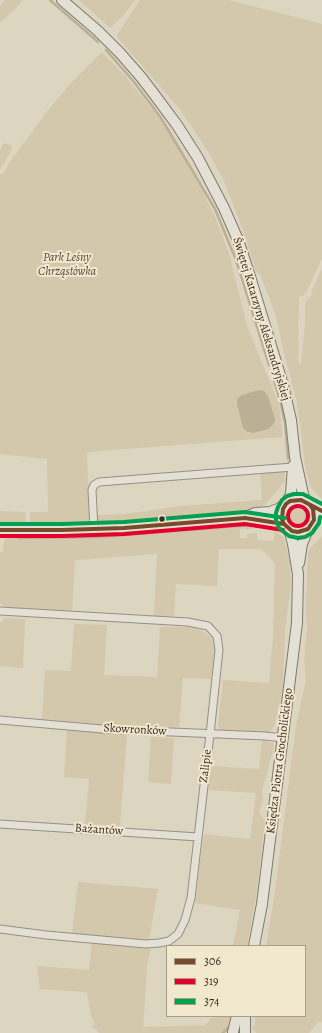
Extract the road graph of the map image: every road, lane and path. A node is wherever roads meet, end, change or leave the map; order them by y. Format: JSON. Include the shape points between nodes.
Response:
{"nodes":[{"id":1,"x":62,"y":0,"type":"edge"},
{"id":2,"x":294,"y":457,"type":"junction"},
{"id":3,"x":292,"y":468,"type":"junction"},
{"id":4,"x":308,"y":503,"type":"junction"},
{"id":5,"x":286,"y":504,"type":"junction"},
{"id":6,"x":322,"y":511,"type":"edge"},
{"id":7,"x":245,"y":518,"type":"junction"},
{"id":8,"x":322,"y":522,"type":"edge"},
{"id":9,"x":286,"y":526,"type":"junction"},
{"id":10,"x":309,"y":527,"type":"junction"},
{"id":11,"x":94,"y":529,"type":"junction"},
{"id":12,"x":0,"y":530,"type":"edge"},
{"id":13,"x":298,"y":574,"type":"junction"},
{"id":14,"x":0,"y":611,"type":"edge"},
{"id":15,"x":0,"y":720,"type":"edge"},
{"id":16,"x":210,"y":734,"type":"junction"},
{"id":17,"x":283,"y":738,"type":"junction"},
{"id":18,"x":0,"y":824,"type":"edge"},
{"id":19,"x":198,"y":837,"type":"junction"},
{"id":20,"x":0,"y":929,"type":"edge"},
{"id":21,"x":254,"y":945,"type":"edge"},
{"id":22,"x":237,"y":1017,"type":"edge"},
{"id":23,"x":244,"y":1017,"type":"edge"},
{"id":24,"x":238,"y":1033,"type":"edge"}],
"edges":[{"from":1,"to":2,"type":"street","name":"Świętej Katarzyny Aleksandryjskiej","via":[[98,31],[141,77],[177,125],[212,183],[238,240],[258,302],[287,402]]},
{"from":2,"to":3,"type":"street","name":"Świętej Katarzyny Aleksandryjskiej"},
{"from":2,"to":4,"type":"street","name":"Świętej Katarzyny Aleksandryjskiej","via":[[303,494]]},
{"from":3,"to":5,"type":"street","name":"Świętej Katarzyny Aleksandryjskiej","via":[[291,494]]},
{"from":3,"to":11,"type":"street","via":[[99,482],[92,490]]},
{"from":4,"to":5,"type":"street","via":[[295,500]]},
{"from":4,"to":6,"type":"street"},
{"from":4,"to":10,"type":"street","via":[[314,515]]},
{"from":5,"to":7,"type":"street"},
{"from":5,"to":9,"type":"street","via":[[282,514]]},
{"from":7,"to":9,"type":"street"},
{"from":7,"to":11,"type":"street"},
{"from":8,"to":10,"type":"street"},
{"from":9,"to":10,"type":"street","via":[[298,532]]},
{"from":9,"to":13,"type":"street","name":"Księdza Piotra Grocholickiego","via":[[291,536]]},
{"from":10,"to":13,"type":"street","name":"Księdza Piotra Grocholickiego","via":[[302,544]]},
{"from":11,"to":12,"type":"street"},
{"from":13,"to":17,"type":"street","name":"Księdza Piotra Grocholickiego","via":[[297,624]]},
{"from":14,"to":16,"type":"street","name":"Zalipie","via":[[188,622],[208,626],[217,636],[219,650]]},
{"from":15,"to":16,"type":"street","name":"Skowronków","via":[[102,729]]},
{"from":16,"to":17,"type":"street","name":"Skowronków"},
{"from":16,"to":19,"type":"street","name":"Zalipie"},
{"from":17,"to":21,"type":"street","name":"Księdza Piotra Grocholickiego","via":[[262,904]]},
{"from":18,"to":19,"type":"street","name":"Bażantów"},
{"from":19,"to":20,"type":"street","name":"Zalipie","via":[[185,920],[178,934],[169,941],[146,944]]},
{"from":22,"to":24,"type":"street"},
{"from":23,"to":24,"type":"street"}]}
